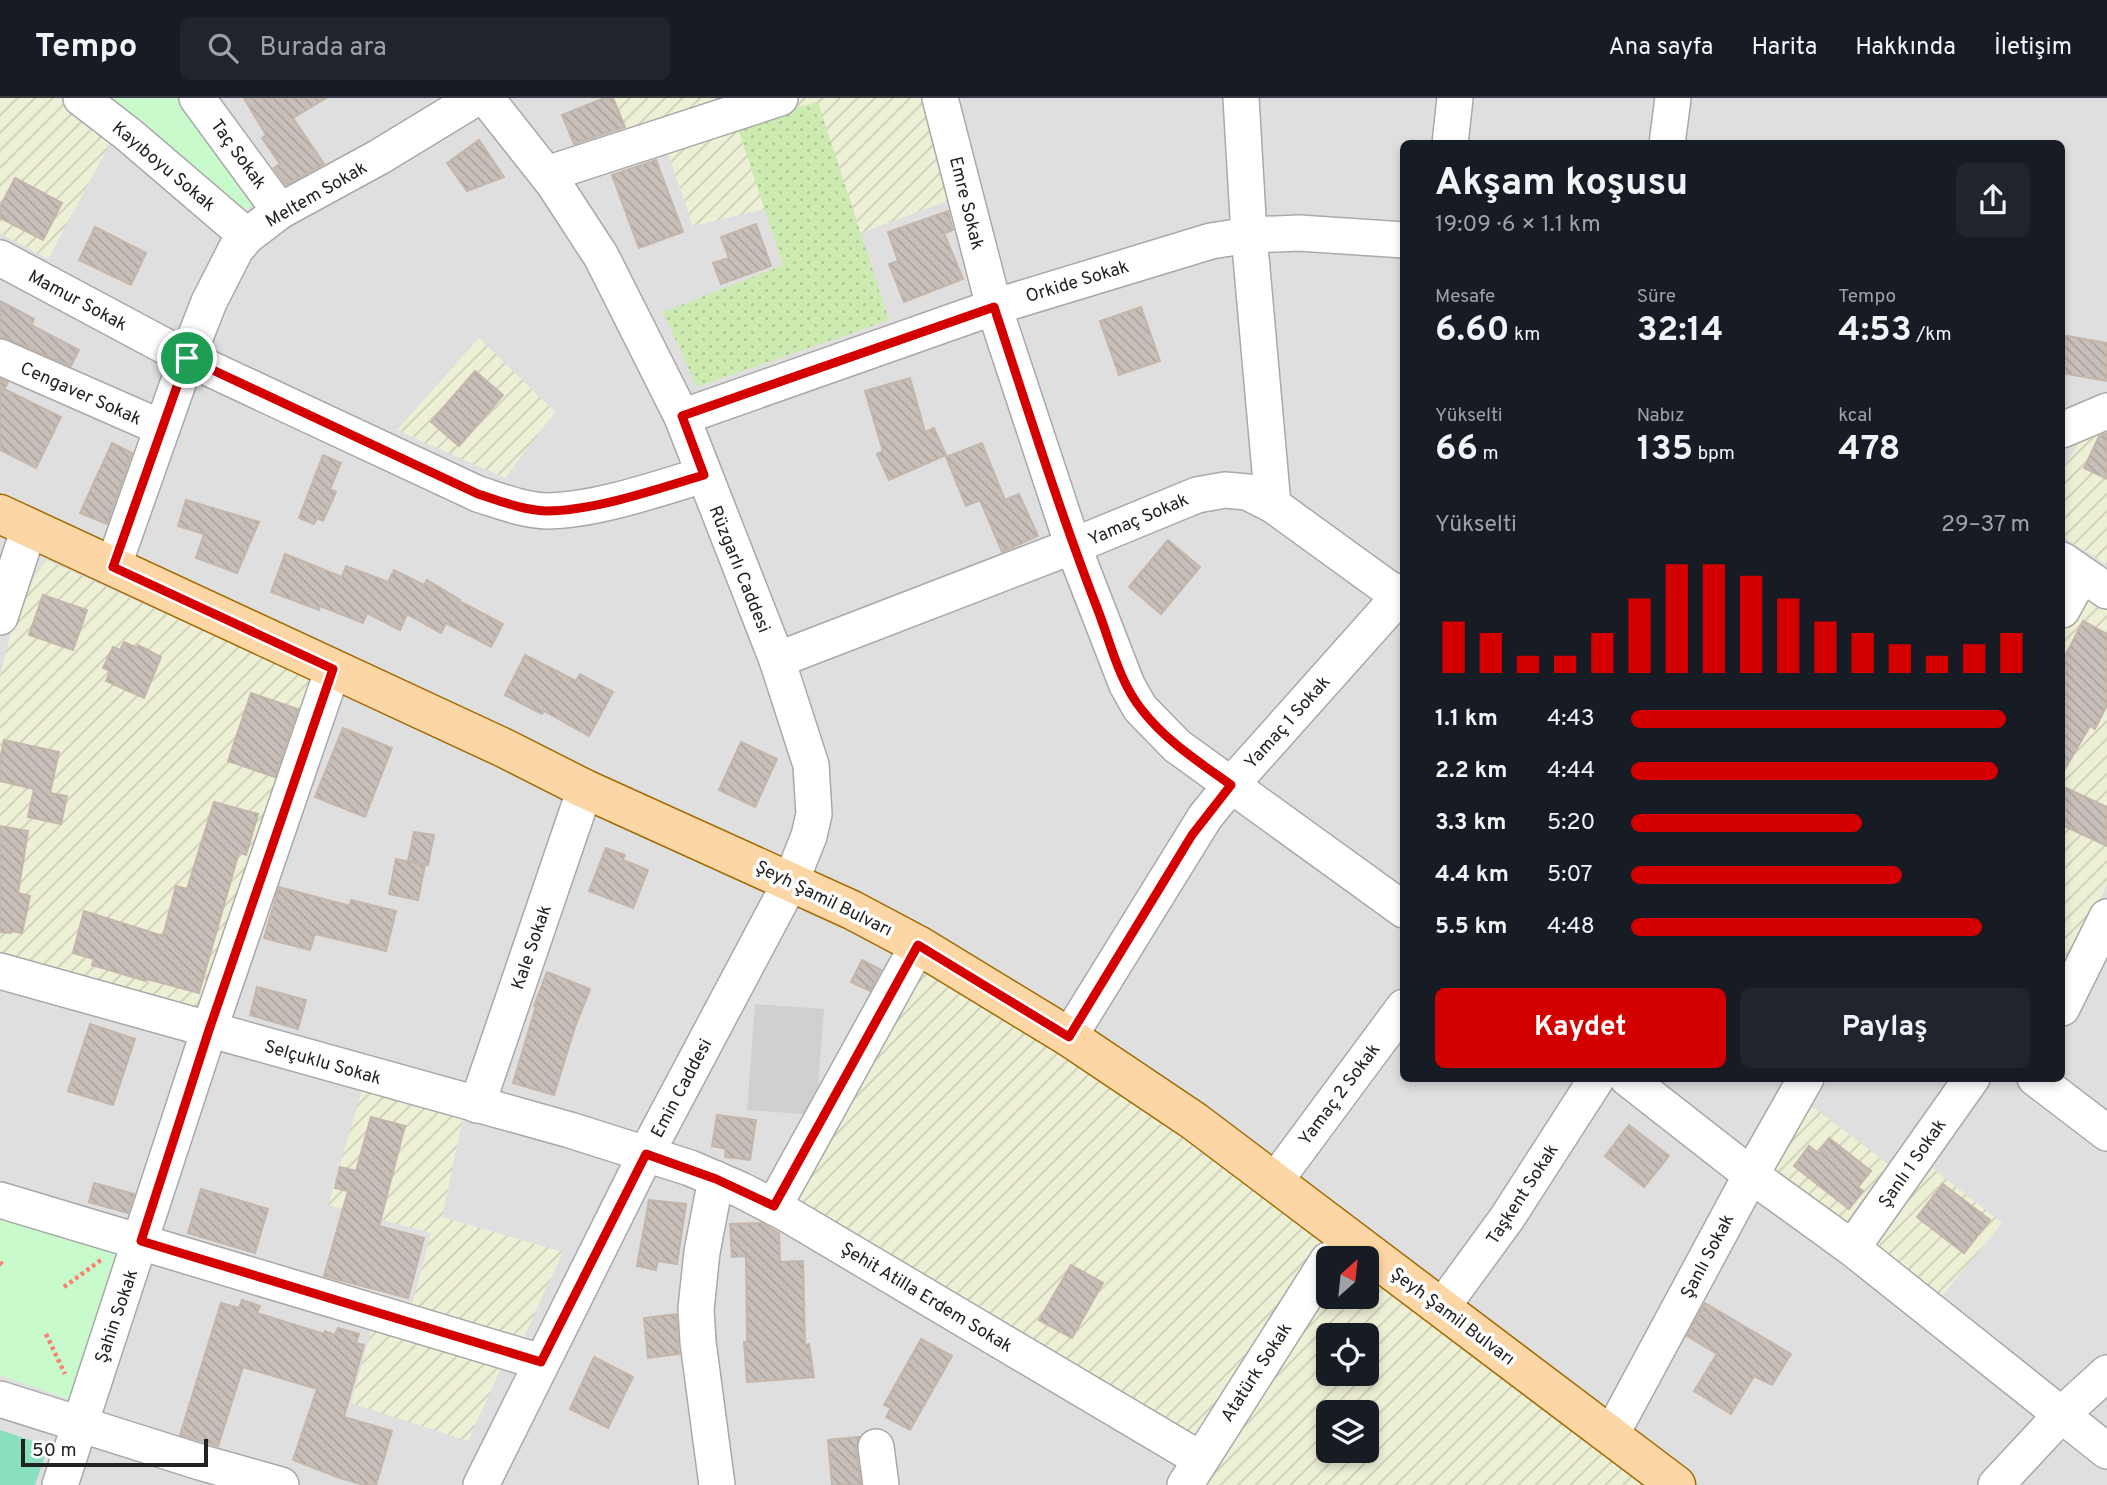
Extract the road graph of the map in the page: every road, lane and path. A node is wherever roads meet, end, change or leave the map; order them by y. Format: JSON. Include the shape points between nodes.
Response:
{"nodes":[{"id":1,"x":81,"y":98,"type":"edge"},
{"id":2,"x":197,"y":98,"type":"edge"},
{"id":3,"x":476,"y":98,"type":"edge"},
{"id":4,"x":486,"y":98,"type":"edge"},
{"id":5,"x":780,"y":98,"type":"edge"},
{"id":6,"x":940,"y":98,"type":"edge"},
{"id":7,"x":1241,"y":98,"type":"edge"},
{"id":8,"x":1455,"y":98,"type":"edge"},
{"id":9,"x":1673,"y":98,"type":"edge"},
{"id":10,"x":1450,"y":140,"type":"edge"},
{"id":11,"x":1668,"y":140,"type":"edge"},
{"id":12,"x":547,"y":174,"type":"junction"},
{"id":13,"x":280,"y":211,"type":"junction"},
{"id":14,"x":1249,"y":235,"type":"junction"},
{"id":15,"x":247,"y":236,"type":"junction"},
{"id":16,"x":1400,"y":240,"type":"edge"},
{"id":17,"x":0,"y":258,"type":"edge"},
{"id":18,"x":994,"y":307,"type":"junction"},
{"id":19,"x":0,"y":357,"type":"edge"},
{"id":20,"x":187,"y":358,"type":"junction"},
{"id":21,"x":2107,"y":411,"type":"edge"},
{"id":22,"x":682,"y":416,"type":"junction"},
{"id":23,"x":162,"y":428,"type":"junction"},
{"id":24,"x":2065,"y":429,"type":"edge"},
{"id":25,"x":704,"y":475,"type":"junction"},
{"id":26,"x":1273,"y":505,"type":"junction"},
{"id":27,"x":14,"y":521,"type":"edge"},
{"id":28,"x":1073,"y":546,"type":"junction"},
{"id":29,"x":113,"y":567,"type":"junction"},
{"id":30,"x":2083,"y":575,"type":"edge"},
{"id":31,"x":1400,"y":595,"type":"edge"},
{"id":32,"x":1400,"y":598,"type":"edge"},
{"id":33,"x":2065,"y":605,"type":"edge"},
{"id":34,"x":0,"y":618,"type":"edge"},
{"id":35,"x":777,"y":660,"type":"junction"},
{"id":36,"x":333,"y":669,"type":"junction"},
{"id":37,"x":1231,"y":785,"type":"junction"},
{"id":38,"x":584,"y":789,"type":"junction"},
{"id":39,"x":791,"y":881,"type":"junction"},
{"id":40,"x":1400,"y":907,"type":"edge"},
{"id":41,"x":2107,"y":917,"type":"edge"},
{"id":42,"x":918,"y":945,"type":"junction"},
{"id":43,"x":0,"y":971,"type":"edge"},
{"id":44,"x":2065,"y":1002,"type":"edge"},
{"id":45,"x":1400,"y":1012,"type":"edge"},
{"id":46,"x":209,"y":1030,"type":"junction"},
{"id":47,"x":1069,"y":1037,"type":"junction"},
{"id":48,"x":1594,"y":1082,"type":"edge"},
{"id":49,"x":1632,"y":1082,"type":"edge"},
{"id":50,"x":1804,"y":1082,"type":"edge"},
{"id":51,"x":1969,"y":1082,"type":"edge"},
{"id":52,"x":2040,"y":1082,"type":"edge"},
{"id":53,"x":477,"y":1105,"type":"junction"},
{"id":54,"x":2107,"y":1133,"type":"edge"},
{"id":55,"x":646,"y":1154,"type":"junction"},
{"id":56,"x":1751,"y":1175,"type":"junction"},
{"id":57,"x":716,"y":1179,"type":"junction"},
{"id":58,"x":1275,"y":1181,"type":"junction"},
{"id":59,"x":0,"y":1200,"type":"edge"},
{"id":60,"x":774,"y":1206,"type":"junction"},
{"id":61,"x":141,"y":1241,"type":"junction"},
{"id":62,"x":1330,"y":1246,"type":"edge"},
{"id":63,"x":1852,"y":1248,"type":"junction"},
{"id":64,"x":105,"y":1257,"type":"dead end"},
{"id":65,"x":0,"y":1262,"type":"edge"},
{"id":66,"x":5,"y":1267,"type":"dead end"},
{"id":67,"x":1379,"y":1274,"type":"edge"},
{"id":68,"x":1316,"y":1279,"type":"edge"},
{"id":69,"x":64,"y":1287,"type":"dead end"},
{"id":70,"x":1442,"y":1307,"type":"junction"},
{"id":71,"x":46,"y":1334,"type":"dead end"},
{"id":72,"x":541,"y":1362,"type":"junction"},
{"id":73,"x":2107,"y":1373,"type":"edge"},
{"id":74,"x":68,"y":1381,"type":"dead end"},
{"id":75,"x":0,"y":1399,"type":"edge"},
{"id":76,"x":2062,"y":1415,"type":"junction"},
{"id":77,"x":79,"y":1425,"type":"junction"},
{"id":78,"x":1611,"y":1435,"type":"junction"},
{"id":79,"x":876,"y":1447,"type":"dead end"},
{"id":80,"x":2107,"y":1451,"type":"edge"},
{"id":81,"x":1192,"y":1472,"type":"edge"},
{"id":82,"x":1670,"y":1483,"type":"edge"},
{"id":83,"x":60,"y":1485,"type":"edge"},
{"id":84,"x":281,"y":1485,"type":"edge"},
{"id":85,"x":481,"y":1485,"type":"edge"},
{"id":86,"x":717,"y":1485,"type":"edge"},
{"id":87,"x":881,"y":1485,"type":"edge"},
{"id":88,"x":1996,"y":1485,"type":"edge"}],
"edges":[{"from":1,"to":15,"type":"street","name":"Kayıboyu Sokak"},
{"from":2,"to":13,"type":"street","name":"Taç Sokak"},
{"from":3,"to":13,"type":"street","name":"Meltem Sokak"},
{"from":4,"to":12,"type":"street","name":"Rüzgarlı Caddesi"},
{"from":5,"to":12,"type":"street"},
{"from":6,"to":18,"type":"street","name":"Emre Sokak"},
{"from":7,"to":14,"type":"street"},
{"from":8,"to":10,"type":"street"},
{"from":9,"to":11,"type":"street"},
{"from":12,"to":22,"type":"street","name":"Rüzgarlı Caddesi","via":[[601,256]]},
{"from":13,"to":15,"type":"street","name":"Meltem Sokak"},
{"from":14,"to":16,"type":"street","name":"Orkide Sokak","via":[[1299,233]]},
{"from":14,"to":18,"type":"street","name":"Orkide Sokak","via":[[1187,247]]},
{"from":14,"to":26,"type":"street"},
{"from":15,"to":20,"type":"street","name":"Meltem Sokak","via":[[221,276]]},
{"from":17,"to":20,"type":"street","name":"Mamur Sokak"},
{"from":18,"to":22,"type":"street","name":"Orkide Sokak"},
{"from":18,"to":28,"type":"street","name":"Emre Sokak"},
{"from":19,"to":23,"type":"street","name":"Cengaver Sokak"},
{"from":20,"to":23,"type":"street","name":"Meltem Sokak"},
{"from":20,"to":25,"type":"street","name":"Mamur Sokak","via":[[478,494],[528,508],[547,511],[589,505]]},
{"from":21,"to":24,"type":"street"},
{"from":22,"to":25,"type":"street","name":"Rüzgarlı Caddesi"},
{"from":23,"to":29,"type":"street","name":"Meltem Sokak"},
{"from":25,"to":35,"type":"street","name":"Rüzgarlı Caddesi"},
{"from":26,"to":28,"type":"street","name":"Yamaç Sokak","via":[[1247,492],[1197,495]]},
{"from":26,"to":31,"type":"street","name":"Yamaç Sokak"},
{"from":27,"to":29,"type":"main road","name":"Şeyh Şamil Bulvarı"},
{"from":27,"to":34,"type":"street"},
{"from":28,"to":35,"type":"street","name":"Yamaç Sokak"},
{"from":28,"to":37,"type":"street","name":"Emre Sokak","via":[[1126,685],[1140,708],[1177,746]]},
{"from":29,"to":36,"type":"main road","name":"Şeyh Şamil Bulvarı"},
{"from":30,"to":33,"type":"street"},
{"from":32,"to":37,"type":"street","name":"Yamaç 1 Sokak"},
{"from":35,"to":39,"type":"street","name":"Rüzgarlı Caddesi","via":[[811,765],[814,791],[809,836]]},
{"from":36,"to":38,"type":"main road","name":"Şeyh Şamil Bulvarı"},
{"from":36,"to":46,"type":"street","name":"Şahin Sokak"},
{"from":37,"to":40,"type":"street","name":"Emre Sokak"},
{"from":37,"to":47,"type":"street","name":"Yamaç 1 Sokak","via":[[1192,835]]},
{"from":38,"to":39,"type":"main road","name":"Şeyh Şamil Bulvarı"},
{"from":38,"to":53,"type":"street","name":"Kale Sokak"},
{"from":39,"to":42,"type":"main road","name":"Şeyh Şamil Bulvarı"},
{"from":39,"to":55,"type":"street","name":"Emin Caddesi"},
{"from":41,"to":44,"type":"street"},
{"from":42,"to":47,"type":"main road","name":"Şeyh Şamil Bulvarı"},
{"from":42,"to":60,"type":"street"},
{"from":43,"to":46,"type":"street","name":"Selçuklu Sokak"},
{"from":45,"to":58,"type":"street","name":"Yamaç 2 Sokak"},
{"from":46,"to":53,"type":"street","name":"Selçuklu Sokak"},
{"from":46,"to":61,"type":"street","name":"Şahin Sokak"},
{"from":47,"to":58,"type":"main road","name":"Şeyh Şamil Bulvarı"},
{"from":48,"to":70,"type":"street","name":"Taşkent Sokak","via":[[1507,1218]]},
{"from":49,"to":56,"type":"street"},
{"from":50,"to":56,"type":"street","name":"Şanlı Sokak"},
{"from":51,"to":63,"type":"street","name":"Şanlı 1 Sokak"},
{"from":52,"to":54,"type":"street"},
{"from":53,"to":55,"type":"street","name":"Selçuklu Sokak"},
{"from":55,"to":57,"type":"street","name":"Şehit Atilla Erdem Sokak"},
{"from":55,"to":72,"type":"street","name":"Emin Caddesi"},
{"from":56,"to":63,"type":"street"},
{"from":56,"to":78,"type":"street","name":"Şanlı Sokak"},
{"from":57,"to":60,"type":"street","name":"Şehit Atilla Erdem Sokak"},
{"from":57,"to":86,"type":"street","via":[[696,1309]]},
{"from":58,"to":62,"type":"main road","name":"Şeyh Şamil Bulvarı"},
{"from":59,"to":61,"type":"street"},
{"from":60,"to":81,"type":"street","name":"Şehit Atilla Erdem Sokak"},
{"from":61,"to":72,"type":"street"},
{"from":61,"to":77,"type":"street","name":"Şahin Sokak"},
{"from":63,"to":76,"type":"street"},
{"from":64,"to":69,"type":"path"},
{"from":65,"to":66,"type":"path"},
{"from":67,"to":70,"type":"main road","name":"Şeyh Şamil Bulvarı"},
{"from":68,"to":81,"type":"street","name":"Atatürk Sokak"},
{"from":70,"to":78,"type":"main road","name":"Şeyh Şamil Bulvarı"},
{"from":71,"to":74,"type":"path"},
{"from":72,"to":85,"type":"street","name":"Emin Caddesi"},
{"from":73,"to":76,"type":"street"},
{"from":75,"to":77,"type":"street"},
{"from":76,"to":80,"type":"street"},
{"from":76,"to":88,"type":"street"},
{"from":77,"to":83,"type":"street","name":"Şahin Sokak"},
{"from":77,"to":84,"type":"street"},
{"from":78,"to":82,"type":"main road","name":"Şeyh Şamil Bulvarı"},
{"from":79,"to":87,"type":"street"}]}
